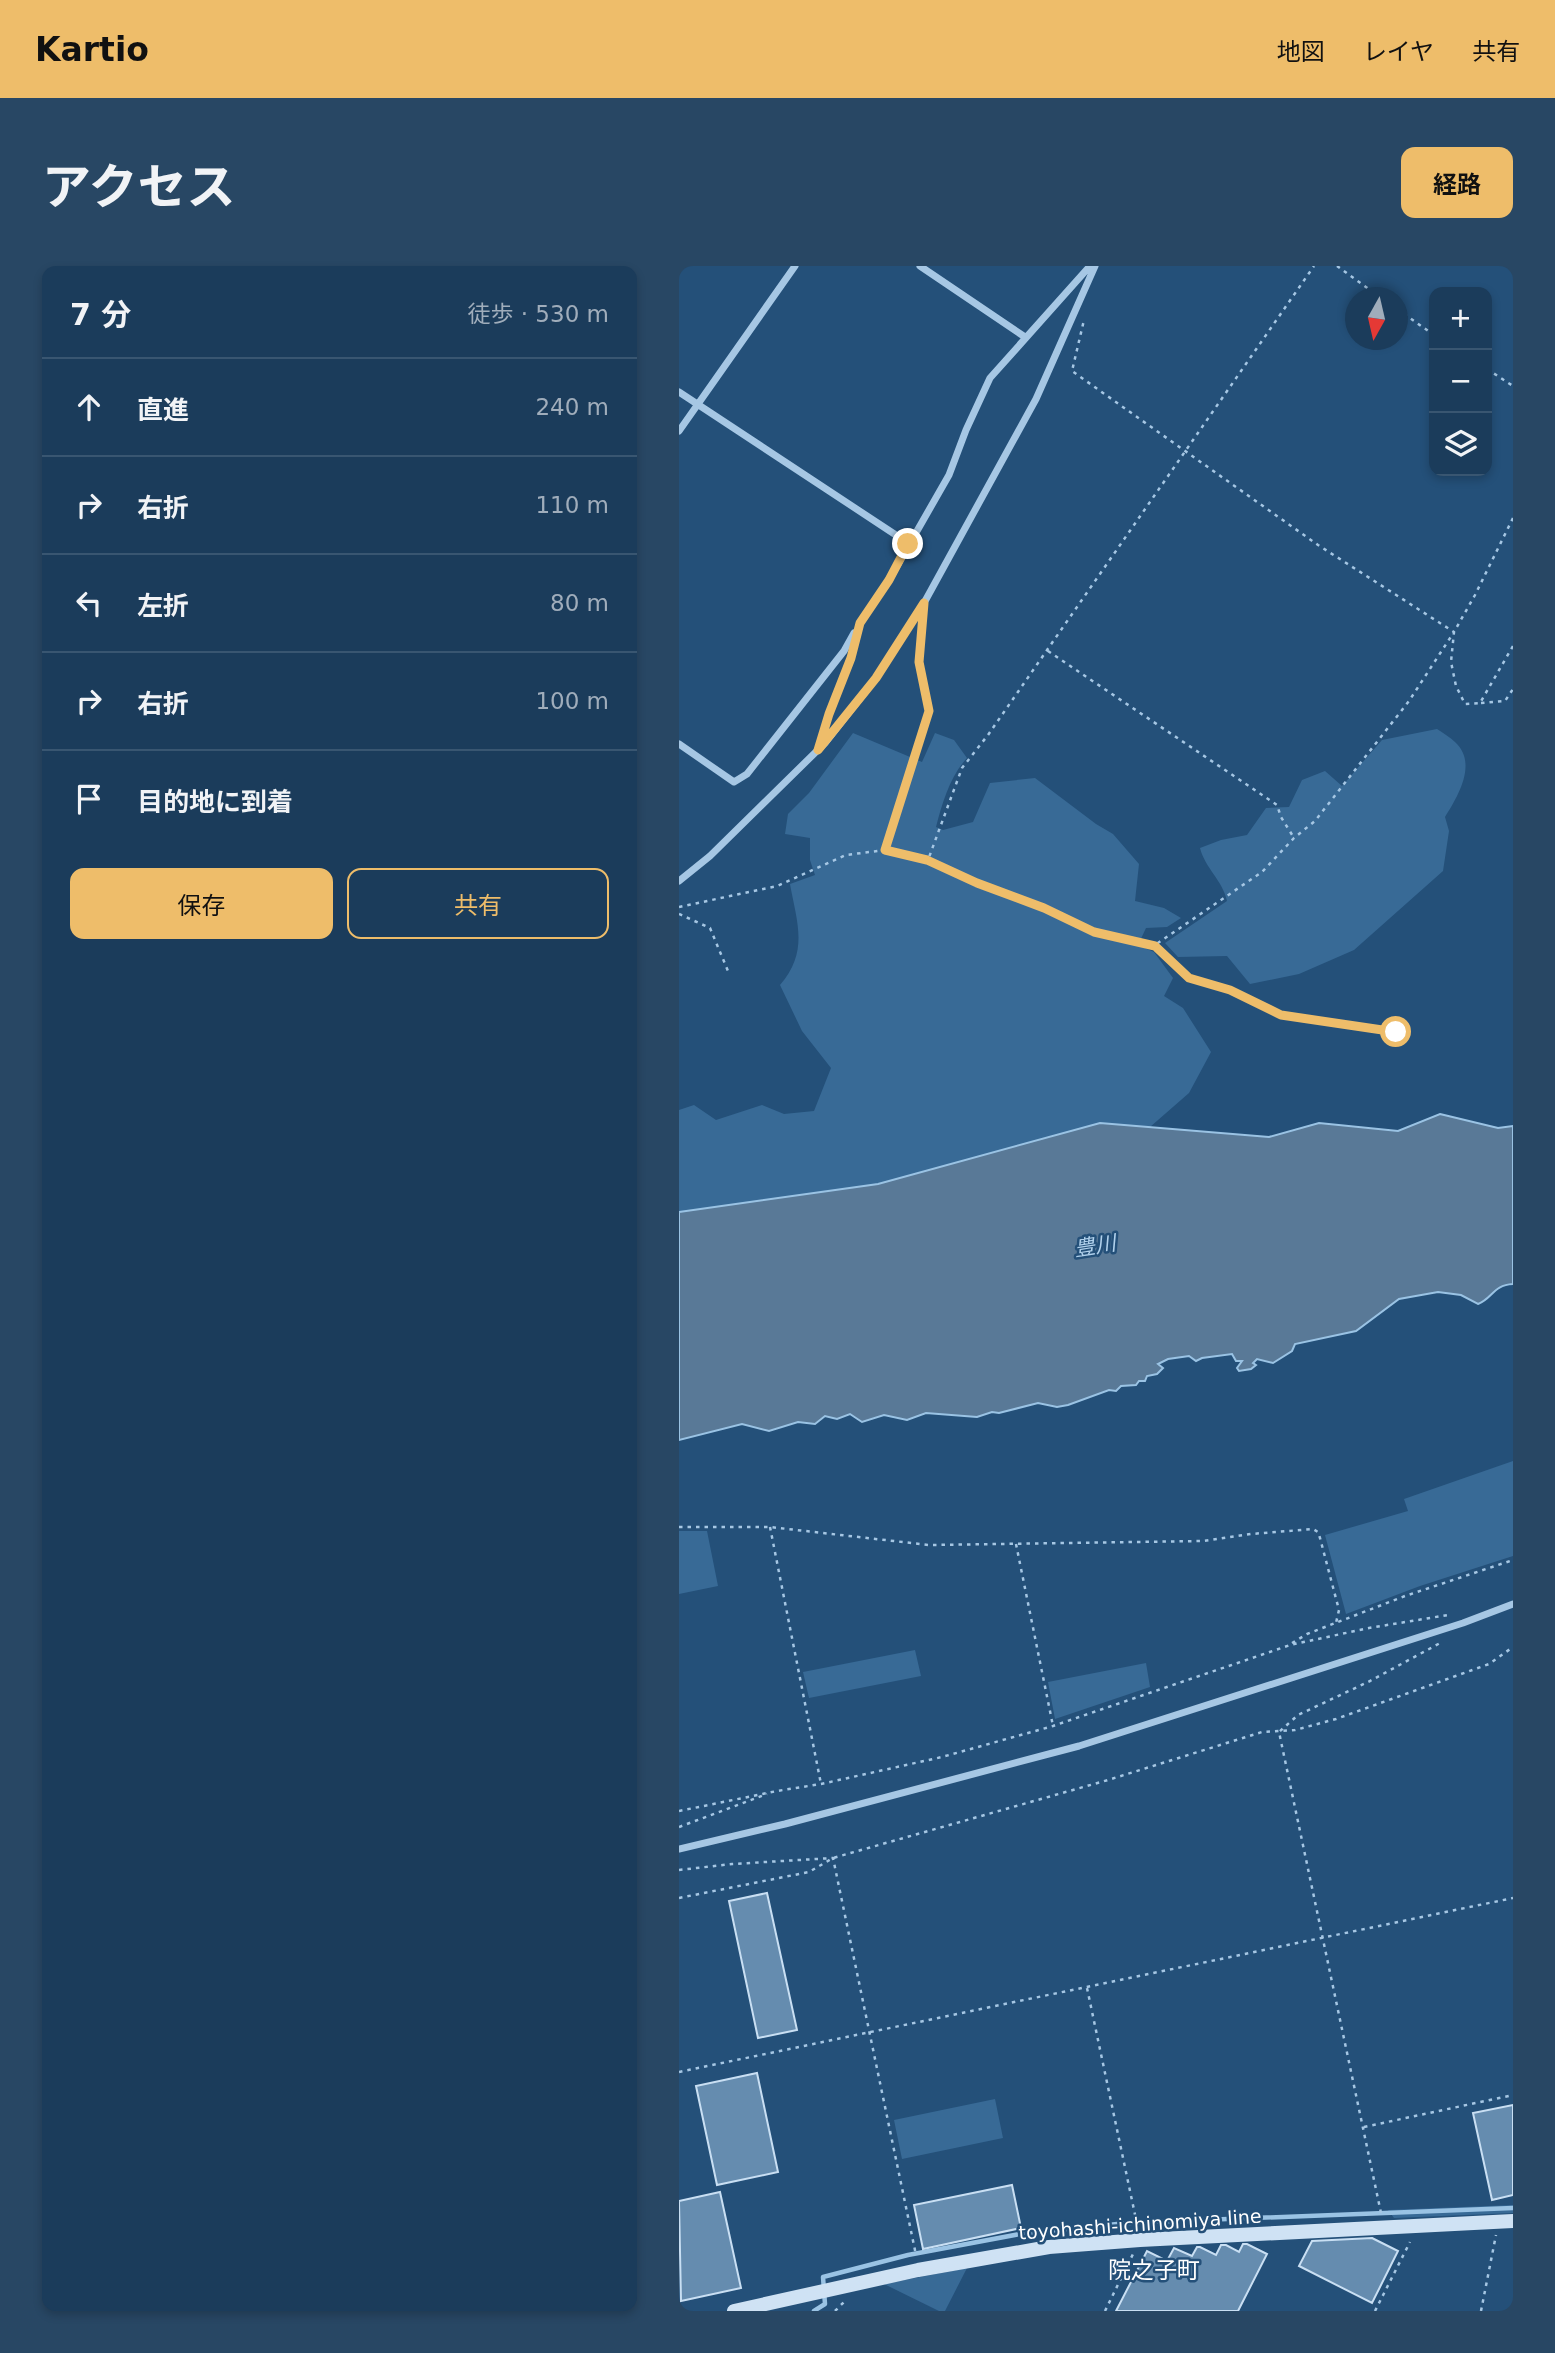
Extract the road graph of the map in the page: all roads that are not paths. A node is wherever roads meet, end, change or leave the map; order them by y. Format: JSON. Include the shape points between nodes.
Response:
{"nodes":[{"id":1,"x":796,"y":266,"type":"edge"},
{"id":2,"x":920,"y":266,"type":"edge"},
{"id":3,"x":1092,"y":266,"type":"edge"},
{"id":4,"x":1025,"y":337,"type":"junction"},
{"id":5,"x":679,"y":392,"type":"edge"},
{"id":6,"x":697,"y":405,"type":"junction"},
{"id":7,"x":679,"y":431,"type":"edge"},
{"id":8,"x":908,"y":544,"type":"junction"},
{"id":9,"x":860,"y":623,"type":"junction"},
{"id":10,"x":679,"y":744,"type":"edge"},
{"id":11,"x":818,"y":750,"type":"junction"},
{"id":12,"x":679,"y":881,"type":"edge"},
{"id":13,"x":1513,"y":1604,"type":"edge"},
{"id":14,"x":679,"y":1849,"type":"edge"},
{"id":15,"x":1506,"y":2221,"type":"edge"},
{"id":16,"x":734,"y":2311,"type":"edge"}],
"edges":[{"from":1,"to":6,"type":"street"},
{"from":2,"to":4,"type":"street"},
{"from":3,"to":4,"type":"street"},
{"from":3,"to":11,"type":"street","via":[[1036,399],[924,603],[876,678]]},
{"from":4,"to":8,"type":"street","via":[[990,378],[949,475]]},
{"from":5,"to":6,"type":"street"},
{"from":6,"to":7,"type":"street"},
{"from":6,"to":8,"type":"street"},
{"from":8,"to":9,"type":"street"},
{"from":9,"to":10,"type":"street","via":[[844,651],[747,774],[734,782]]},
{"from":9,"to":11,"type":"street"},
{"from":11,"to":12,"type":"street"},
{"from":13,"to":14,"type":"street","via":[[1079,1746]]},
{"from":15,"to":16,"type":"main road","name":"toyohashi-ichinomiya line","via":[[1139,2234],[918,2270]]}]}
